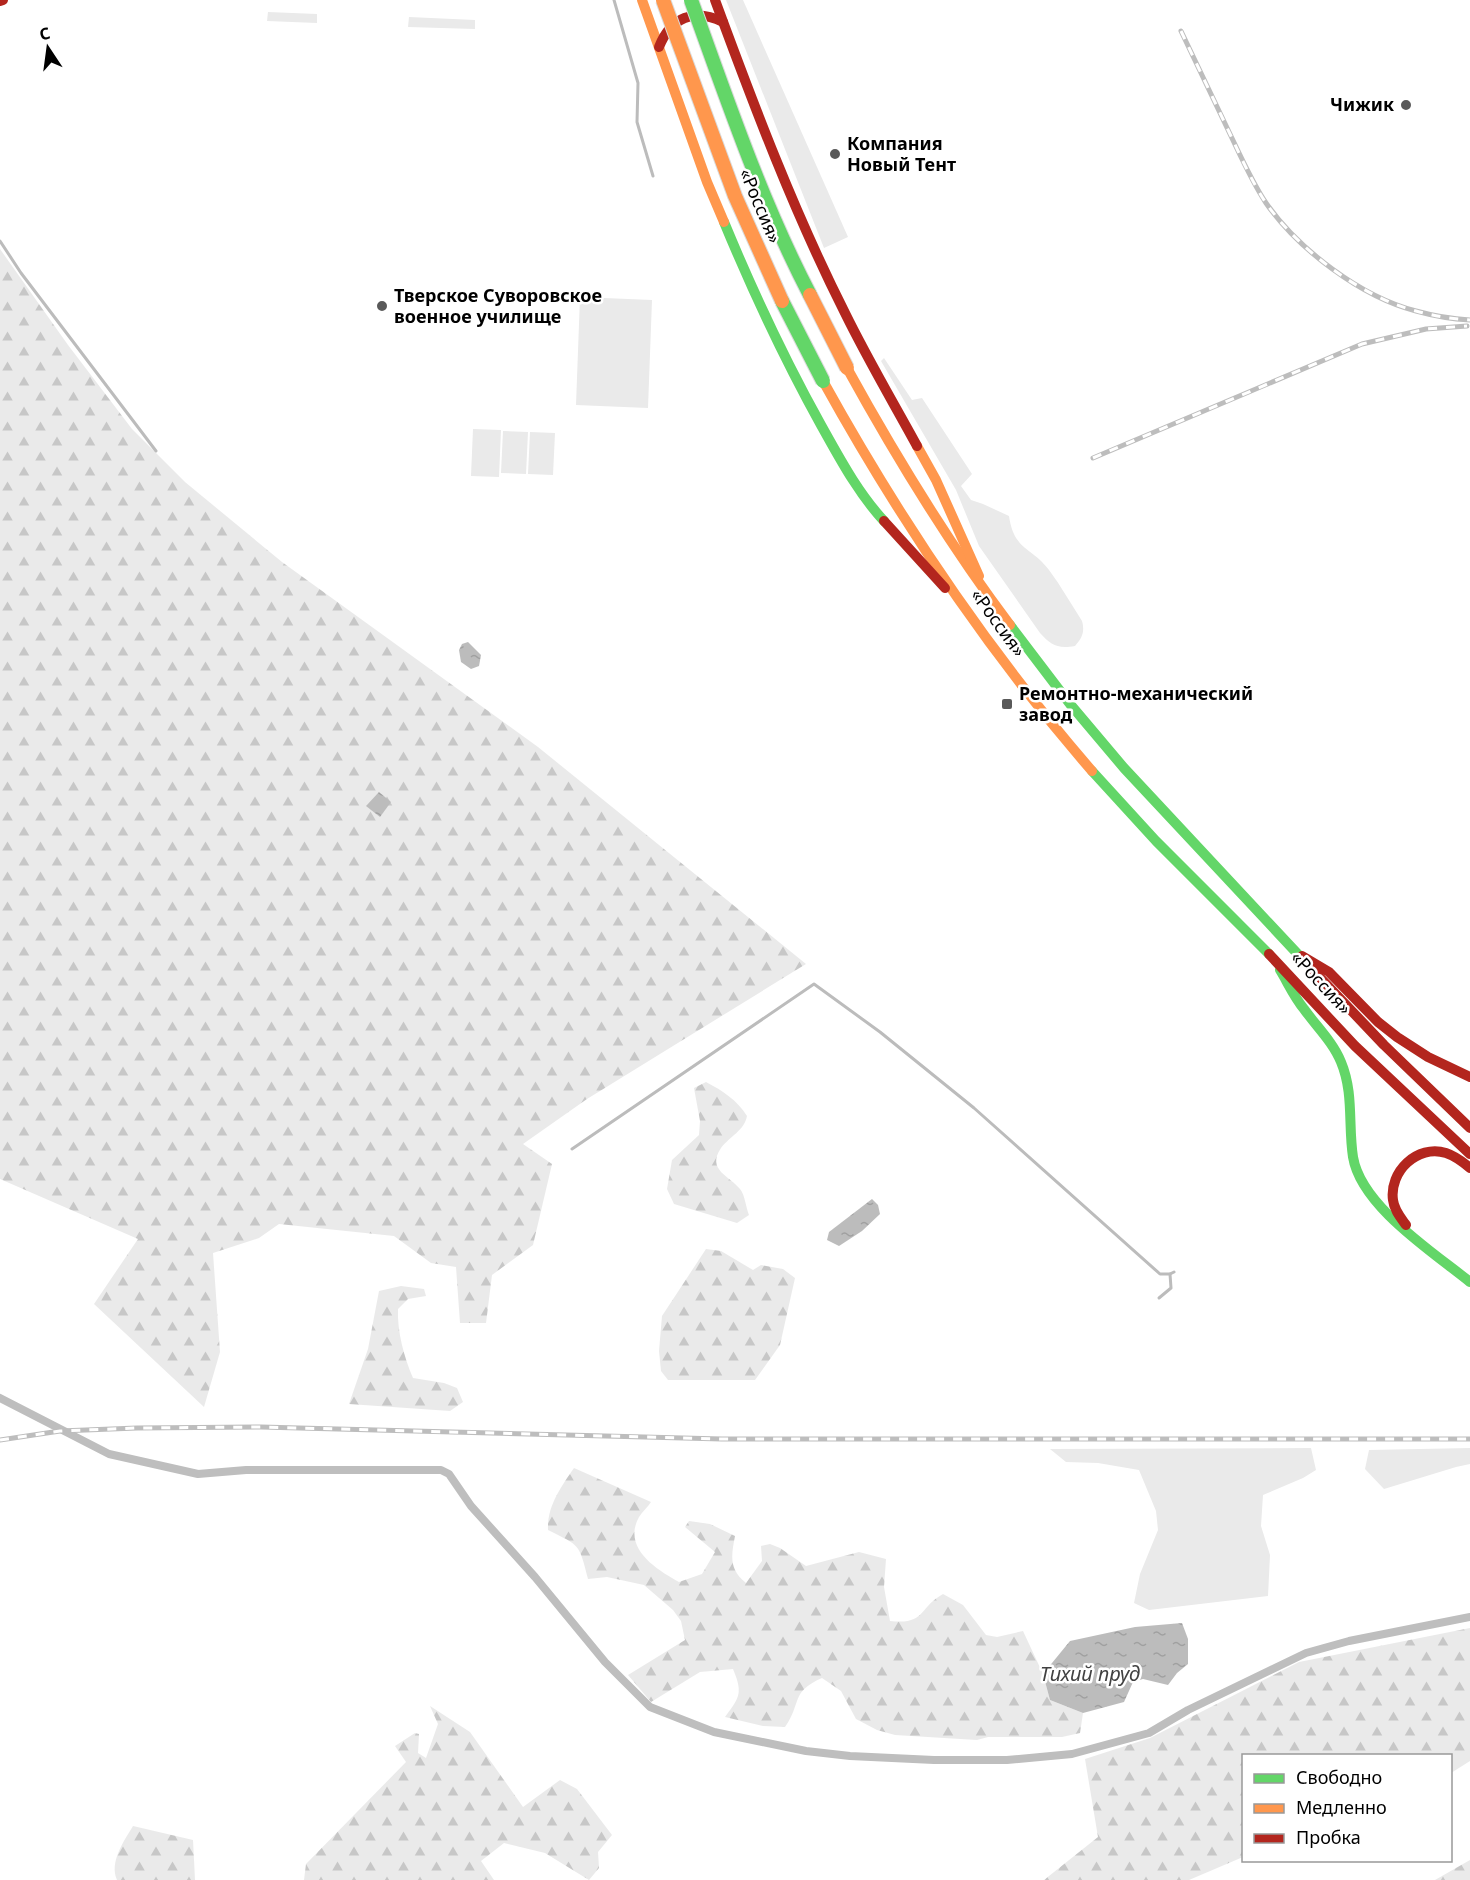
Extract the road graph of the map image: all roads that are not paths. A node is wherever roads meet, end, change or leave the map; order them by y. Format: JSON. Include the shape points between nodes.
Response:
{"nodes":[{"id":1,"x":642,"y":0,"type":"edge"},
{"id":2,"x":663,"y":0,"type":"edge"},
{"id":3,"x":691,"y":0,"type":"edge"},
{"id":4,"x":715,"y":0,"type":"edge"},
{"id":5,"x":723,"y":22,"type":"junction"},
{"id":6,"x":659,"y":47,"type":"junction"},
{"id":7,"x":984,"y":590,"type":"junction"},
{"id":8,"x":962,"y":605,"type":"junction"},
{"id":9,"x":1295,"y":952,"type":"junction"},
{"id":10,"x":1275,"y":961,"type":"junction"},
{"id":11,"x":1470,"y":1077,"type":"edge"},
{"id":12,"x":1470,"y":1128,"type":"edge"},
{"id":13,"x":1470,"y":1154,"type":"edge"},
{"id":14,"x":1470,"y":1168,"type":"edge"},
{"id":15,"x":1424,"y":1246,"type":"junction"},
{"id":16,"x":1470,"y":1282,"type":"edge"},
{"id":17,"x":0,"y":1398,"type":"edge"},
{"id":18,"x":1470,"y":1617,"type":"edge"}],
"edges":[{"from":1,"to":6,"type":"main road"},
{"from":2,"to":8,"type":"main road","name":"«Россия»","bridge":true,"via":[[735,196],[788,313],[864,453]]},
{"from":3,"to":7,"type":"main road","name":"«Россия»","bridge":true,"via":[[783,242],[846,368],[913,483]]},
{"from":4,"to":5,"type":"main road"},
{"from":5,"to":6,"type":"main road","via":[[707,15],[684,17],[666,31]]},
{"from":5,"to":7,"type":"main road","via":[[757,115],[817,254],[845,314],[936,480]]},
{"from":6,"to":8,"type":"main road","via":[[707,182],[753,292],[811,407],[849,475],[878,515]]},
{"from":7,"to":9,"type":"main road","name":"«Россия»","via":[[1109,751]]},
{"from":8,"to":10,"type":"main road","name":"«Россия»","via":[[999,658],[1089,768]]},
{"from":9,"to":11,"type":"main road","via":[[1329,972],[1397,1037],[1428,1058]]},
{"from":9,"to":12,"type":"main road","name":"«Россия»"},
{"from":10,"to":13,"type":"main road","name":"«Россия»","via":[[1355,1046]]},
{"from":10,"to":15,"type":"main road","via":[[1341,1063],[1349,1095],[1351,1151],[1358,1178],[1376,1204]]},
{"from":14,"to":15,"type":"main road","via":[[1453,1156],[1434,1152],[1418,1154],[1397,1174],[1394,1205]]},
{"from":15,"to":16,"type":"main road"},
{"from":17,"to":18,"type":"street","via":[[109,1454],[198,1474],[246,1470],[441,1470],[449,1474],[471,1506],[605,1662],[650,1707],[714,1732],[806,1750],[934,1760],[1007,1760],[1072,1754],[1149,1733],[1306,1653]]}]}
